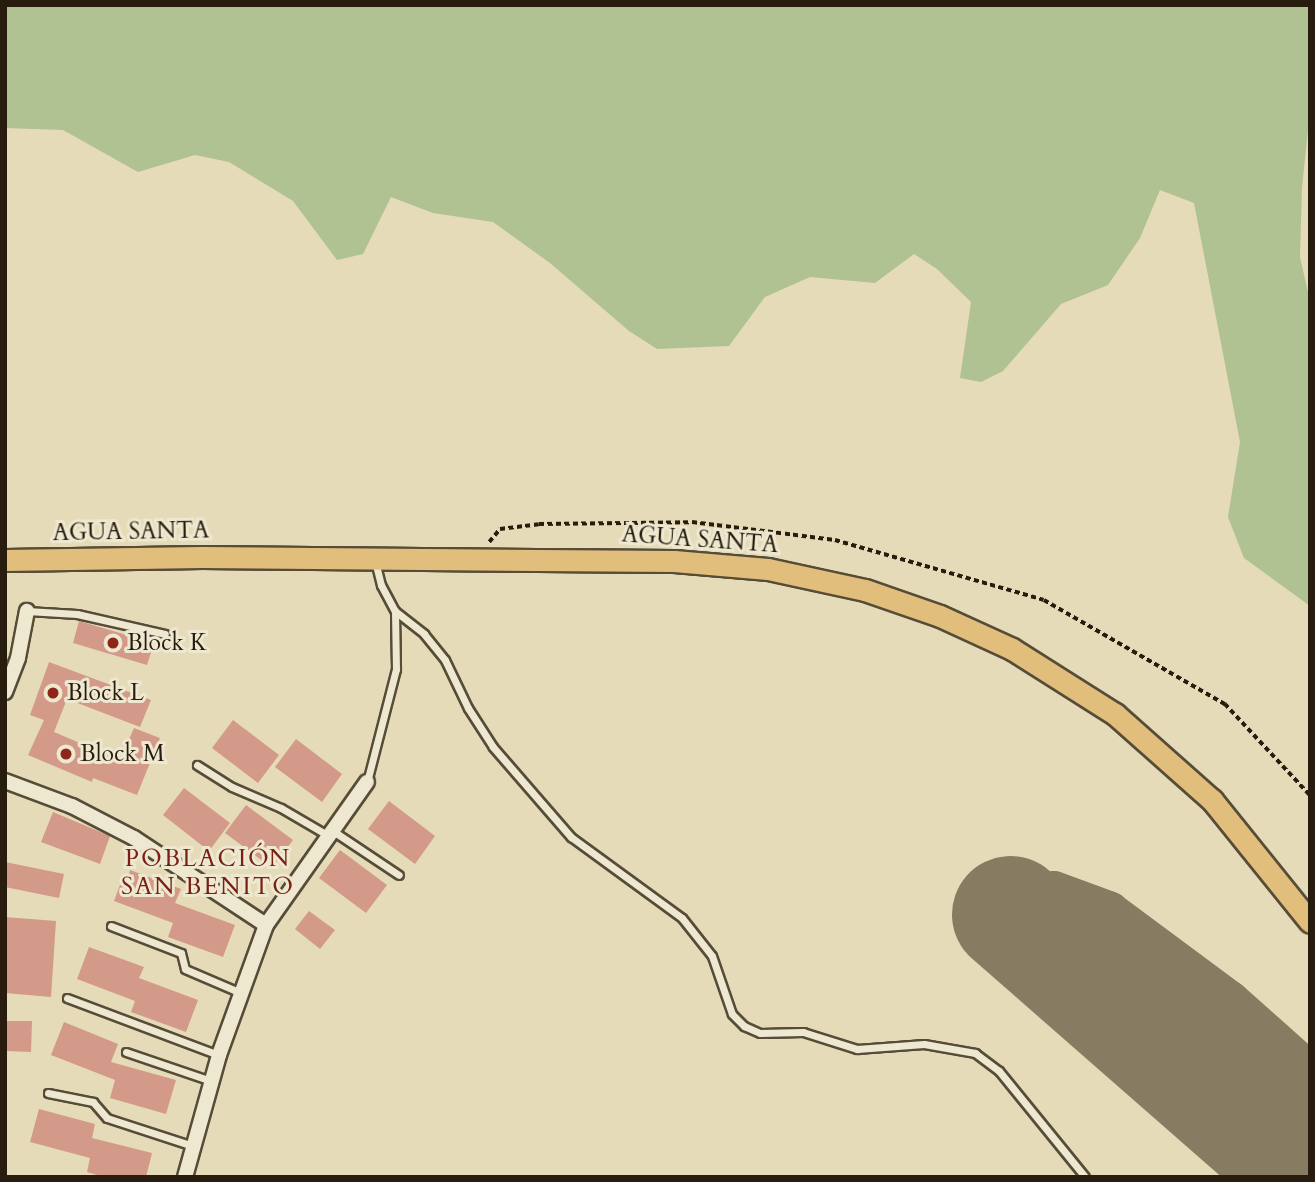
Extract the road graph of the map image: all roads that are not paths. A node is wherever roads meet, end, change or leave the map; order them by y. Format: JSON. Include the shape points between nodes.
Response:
{"nodes":[{"id":1,"x":375,"y":559,"type":"junction"},
{"id":2,"x":5,"y":560,"type":"edge"},
{"id":3,"x":27,"y":611,"type":"joint"},
{"id":4,"x":395,"y":611,"type":"junction"},
{"id":5,"x":165,"y":634,"type":"dead end"},
{"id":6,"x":5,"y":692,"type":"edge"},
{"id":7,"x":197,"y":765,"type":"dead end"},
{"id":8,"x":5,"y":781,"type":"edge"},
{"id":9,"x":367,"y":782,"type":"joint"},
{"id":10,"x":332,"y":834,"type":"junction"},
{"id":11,"x":399,"y":875,"type":"dead end"},
{"id":12,"x":1310,"y":922,"type":"edge"},
{"id":13,"x":266,"y":925,"type":"junction"},
{"id":14,"x":111,"y":926,"type":"dead end"},
{"id":15,"x":241,"y":993,"type":"junction"},
{"id":16,"x":67,"y":998,"type":"dead end"},
{"id":17,"x":126,"y":1052,"type":"dead end"},
{"id":18,"x":219,"y":1055,"type":"junction"},
{"id":19,"x":211,"y":1081,"type":"junction"},
{"id":20,"x":48,"y":1093,"type":"dead end"},
{"id":21,"x":192,"y":1146,"type":"junction"},
{"id":22,"x":185,"y":1177,"type":"edge"},
{"id":23,"x":1085,"y":1177,"type":"edge"}],
"edges":[{"from":1,"to":2,"type":"main road","name":"AGUA SANTA"},
{"from":1,"to":4,"type":"lane","via":[[381,585]]},
{"from":1,"to":12,"type":"main road","name":"AGUA SANTA","via":[[720,563],[819,578],[940,616],[1046,668],[1149,741],[1241,832]]},
{"from":3,"to":5,"type":"lane","via":[[77,614]]},
{"from":3,"to":6,"type":"street","via":[[18,658]]},
{"from":4,"to":9,"type":"lane","via":[[396,669]]},
{"from":4,"to":23,"type":"lane","via":[[424,634],[446,660],[493,747],[571,837],[682,918],[712,956],[732,1014],[744,1026],[760,1033],[803,1032],[857,1049],[924,1044],[975,1053],[999,1071]]},
{"from":7,"to":10,"type":"lane","via":[[232,787]]},
{"from":8,"to":13,"type":"street","via":[[72,806],[134,838]]},
{"from":9,"to":10,"type":"street"},
{"from":10,"to":11,"type":"lane"},
{"from":10,"to":13,"type":"street"},
{"from":13,"to":15,"type":"street"},
{"from":14,"to":15,"type":"lane","via":[[181,953],[185,969]]},
{"from":15,"to":18,"type":"street"},
{"from":16,"to":18,"type":"lane"},
{"from":17,"to":19,"type":"lane"},
{"from":18,"to":19,"type":"street"},
{"from":19,"to":21,"type":"street"},
{"from":20,"to":21,"type":"lane","via":[[93,1102],[107,1118]]},
{"from":21,"to":22,"type":"street"}]}
